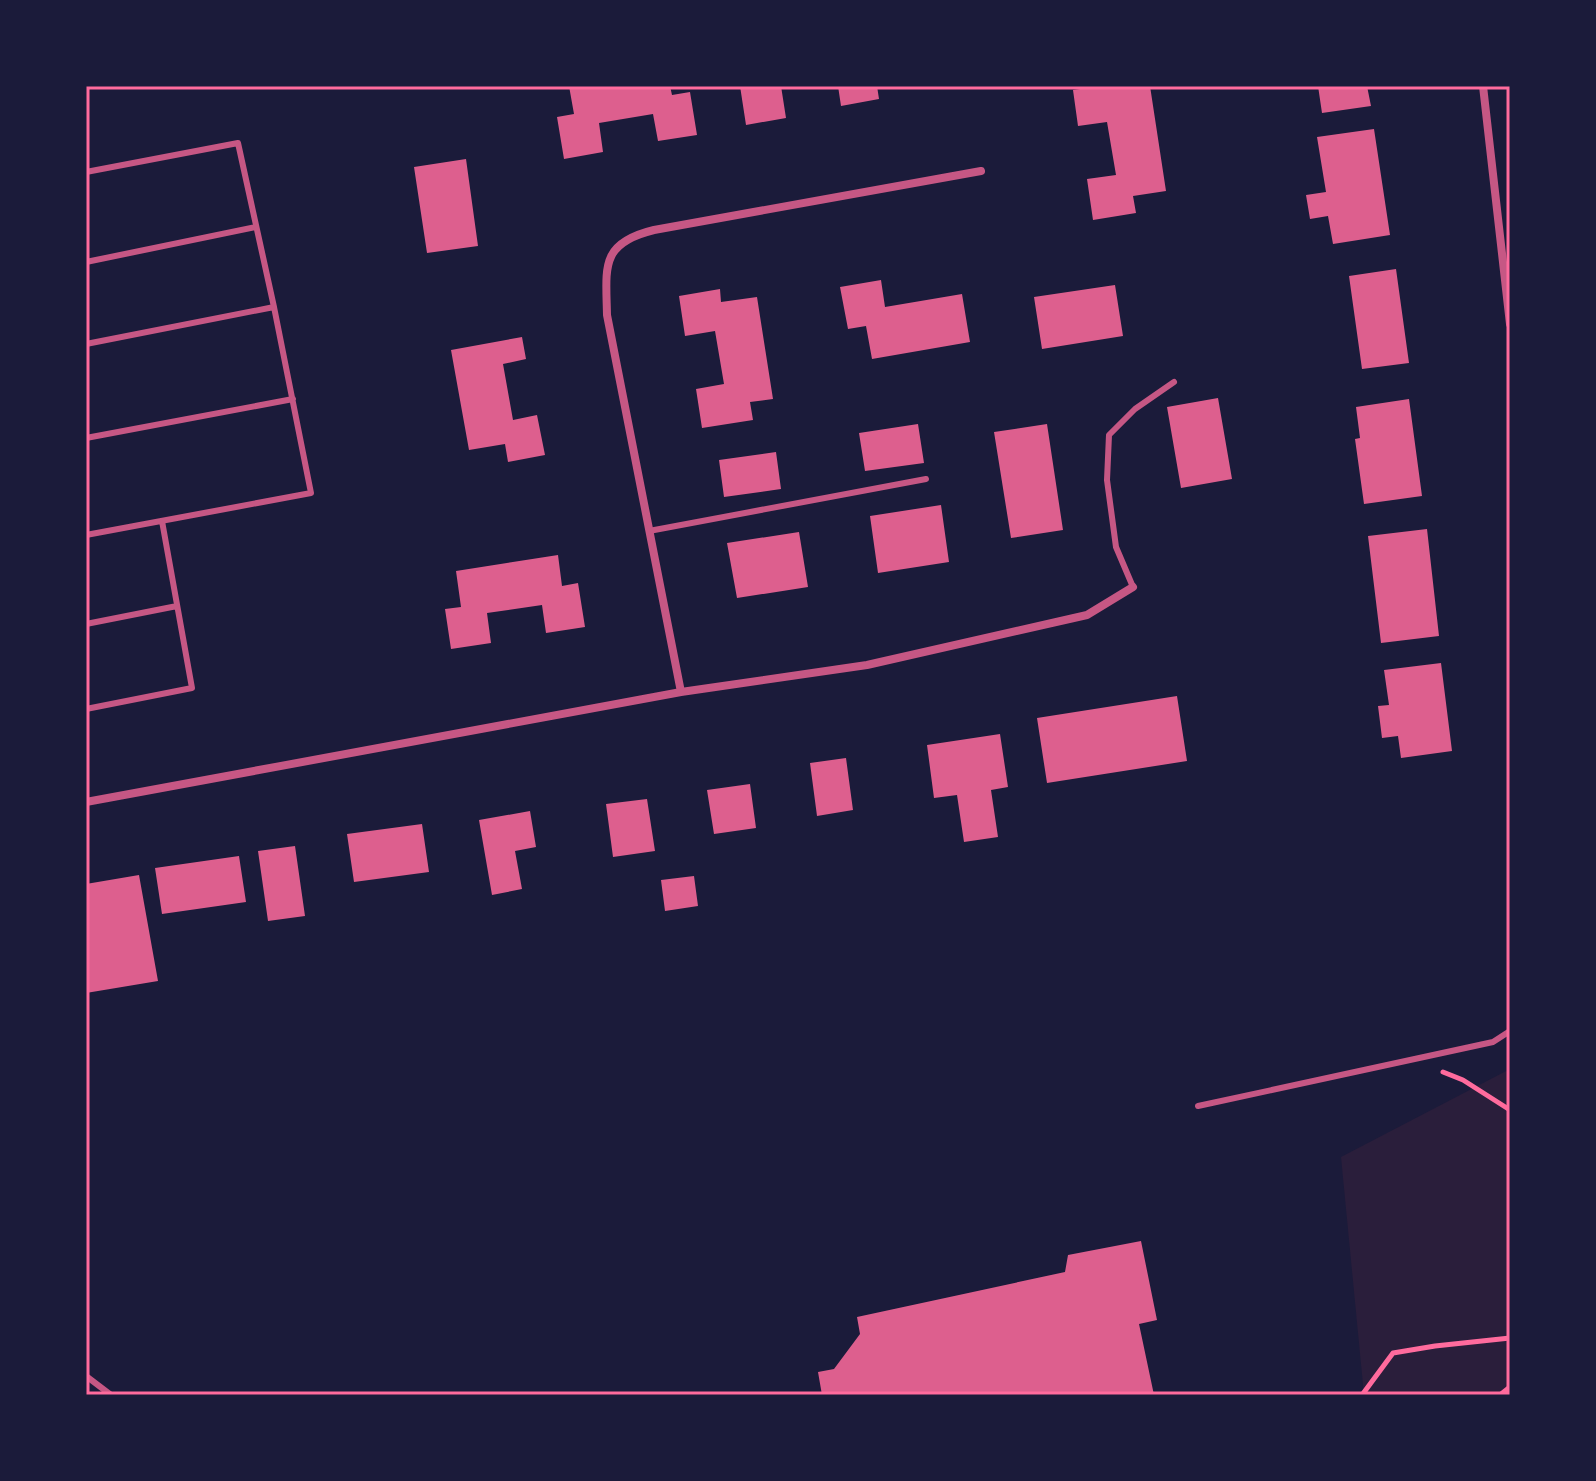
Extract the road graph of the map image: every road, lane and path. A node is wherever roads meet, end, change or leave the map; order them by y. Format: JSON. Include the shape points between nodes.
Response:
{"nodes":[{"id":1,"x":1483,"y":86,"type":"edge"},
{"id":2,"x":981,"y":171,"type":"dead end"},
{"id":3,"x":86,"y":172,"type":"edge"},
{"id":4,"x":256,"y":227,"type":"junction"},
{"id":5,"x":86,"y":262,"type":"edge"},
{"id":6,"x":274,"y":307,"type":"junction"},
{"id":7,"x":1510,"y":324,"type":"edge"},
{"id":8,"x":86,"y":344,"type":"edge"},
{"id":9,"x":1174,"y":382,"type":"dead end"},
{"id":10,"x":293,"y":399,"type":"junction"},
{"id":11,"x":86,"y":438,"type":"edge"},
{"id":12,"x":926,"y":479,"type":"dead end"},
{"id":13,"x":162,"y":521,"type":"junction"},
{"id":14,"x":649,"y":531,"type":"junction"},
{"id":15,"x":86,"y":535,"type":"edge"},
{"id":16,"x":1133,"y":587,"type":"joint"},
{"id":17,"x":177,"y":606,"type":"junction"},
{"id":18,"x":86,"y":624,"type":"edge"},
{"id":19,"x":681,"y":692,"type":"junction"},
{"id":20,"x":86,"y":709,"type":"edge"},
{"id":21,"x":86,"y":802,"type":"edge"},
{"id":22,"x":1510,"y":1031,"type":"edge"},
{"id":23,"x":1412,"y":1059,"type":"junction"},
{"id":24,"x":1198,"y":1106,"type":"dead end"},
{"id":25,"x":1510,"y":1110,"type":"edge"},
{"id":26,"x":1510,"y":1338,"type":"edge"},
{"id":27,"x":86,"y":1376,"type":"edge"},
{"id":28,"x":1510,"y":1387,"type":"edge"},
{"id":29,"x":111,"y":1395,"type":"edge"},
{"id":30,"x":1362,"y":1395,"type":"edge"},
{"id":31,"x":1500,"y":1395,"type":"edge"}],
"edges":[{"from":1,"to":7,"type":"street"},
{"from":2,"to":14,"type":"street","via":[[654,230],[618,244],[609,259],[607,315]]},
{"from":3,"to":4,"type":"lane","via":[[238,143]]},
{"from":4,"to":5,"type":"lane"},
{"from":4,"to":6,"type":"lane"},
{"from":6,"to":8,"type":"lane"},
{"from":6,"to":10,"type":"lane"},
{"from":9,"to":16,"type":"lane","via":[[1109,435],[1107,480],[1116,547]]},
{"from":10,"to":11,"type":"lane"},
{"from":10,"to":13,"type":"lane","via":[[311,493]]},
{"from":12,"to":14,"type":"lane"},
{"from":13,"to":15,"type":"lane"},
{"from":13,"to":17,"type":"lane"},
{"from":14,"to":19,"type":"street"},
{"from":16,"to":19,"type":"street","via":[[1087,615],[867,665]]},
{"from":17,"to":18,"type":"lane"},
{"from":17,"to":20,"type":"lane","via":[[192,688]]},
{"from":19,"to":21,"type":"street"},
{"from":22,"to":23,"type":"lane","via":[[1493,1042]]},
{"from":23,"to":24,"type":"lane"},
{"from":23,"to":25,"type":"path","via":[[1463,1080]]},
{"from":26,"to":30,"type":"path","via":[[1393,1353]]},
{"from":27,"to":29,"type":"lane"},
{"from":28,"to":31,"type":"path"}]}
